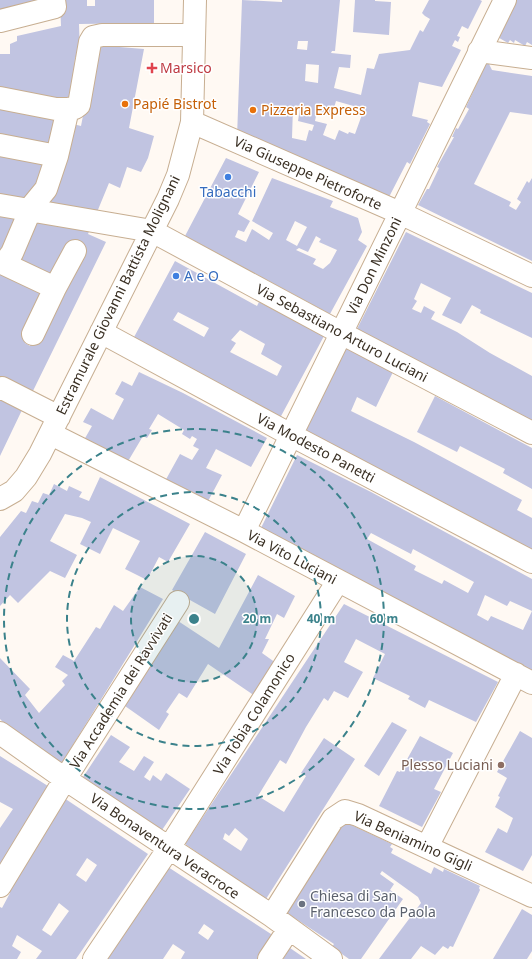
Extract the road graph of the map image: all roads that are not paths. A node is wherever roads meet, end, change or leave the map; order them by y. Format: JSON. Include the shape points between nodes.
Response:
{"nodes":[{"id":1,"x":54,"y":0,"type":"edge"},
{"id":2,"x":195,"y":0,"type":"edge"},
{"id":3,"x":505,"y":0,"type":"edge"},
{"id":4,"x":0,"y":21,"type":"edge"},
{"id":5,"x":194,"y":35,"type":"junction"},
{"id":6,"x":479,"y":51,"type":"junction"},
{"id":7,"x":532,"y":58,"type":"edge"},
{"id":8,"x":0,"y":98,"type":"edge"},
{"id":9,"x":68,"y":109,"type":"junction"},
{"id":10,"x":192,"y":122,"type":"junction"},
{"id":11,"x":0,"y":146,"type":"edge"},
{"id":12,"x":57,"y":156,"type":"junction"},
{"id":13,"x":0,"y":200,"type":"edge"},
{"id":14,"x":0,"y":205,"type":"edge"},
{"id":15,"x":32,"y":206,"type":"junction"},
{"id":16,"x":400,"y":213,"type":"junction"},
{"id":17,"x":152,"y":230,"type":"junction"},
{"id":18,"x":75,"y":251,"type":"dead end"},
{"id":19,"x":2,"y":263,"type":"edge"},
{"id":20,"x":532,"y":276,"type":"edge"},
{"id":21,"x":55,"y":288,"type":"junction"},
{"id":22,"x":101,"y":332,"type":"junction"},
{"id":23,"x":341,"y":333,"type":"junction"},
{"id":24,"x":33,"y":334,"type":"dead end"},
{"id":25,"x":0,"y":389,"type":"edge"},
{"id":26,"x":55,"y":426,"type":"junction"},
{"id":27,"x":532,"y":433,"type":"edge"},
{"id":28,"x":291,"y":435,"type":"junction"},
{"id":29,"x":0,"y":499,"type":"edge"},
{"id":30,"x":244,"y":531,"type":"junction"},
{"id":31,"x":532,"y":562,"type":"edge"},
{"id":32,"x":338,"y":580,"type":"junction"},
{"id":33,"x":178,"y":602,"type":"dead end"},
{"id":34,"x":524,"y":679,"type":"edge"},
{"id":35,"x":0,"y":733,"type":"edge"},
{"id":36,"x":65,"y":779,"type":"junction"},
{"id":37,"x":427,"y":847,"type":"junction"},
{"id":38,"x":169,"y":848,"type":"junction"},
{"id":39,"x":0,"y":886,"type":"edge"},
{"id":40,"x":532,"y":896,"type":"edge"},
{"id":41,"x":272,"y":916,"type":"junction"},
{"id":42,"x":289,"y":928,"type":"junction"},
{"id":43,"x":94,"y":959,"type":"edge"},
{"id":44,"x":269,"y":959,"type":"edge"},
{"id":45,"x":331,"y":959,"type":"edge"}],
"edges":[{"from":1,"to":4,"type":"street","via":[[55,7]]},
{"from":2,"to":5,"type":"street","name":"Estramurale Giovanni Battista Molignani"},
{"from":3,"to":6,"type":"street","name":"Via Don Minzoni"},
{"from":5,"to":9,"type":"street","via":[[102,34],[93,37],[79,105]]},
{"from":5,"to":10,"type":"street","name":"Estramurale Giovanni Battista Molignani"},
{"from":6,"to":7,"type":"street"},
{"from":6,"to":16,"type":"street","name":"Via Don Minzoni"},
{"from":8,"to":9,"type":"street"},
{"from":9,"to":12,"type":"street"},
{"from":10,"to":16,"type":"street","name":"Via Giuseppe Pietroforte"},
{"from":10,"to":17,"type":"street","name":"Estramurale Giovanni Battista Molignani","via":[[178,174]]},
{"from":11,"to":12,"type":"street"},
{"from":12,"to":15,"type":"street","via":[[46,189]]},
{"from":13,"to":15,"type":"street"},
{"from":14,"to":17,"type":"street","name":"Via Sebastiano Arturo Luciani"},
{"from":15,"to":19,"type":"street","via":[[12,253]]},
{"from":16,"to":20,"type":"street","name":"Via Giuseppe Pietroforte"},
{"from":16,"to":23,"type":"street","name":"Via Don Minzoni"},
{"from":17,"to":22,"type":"street","name":"Estramurale Giovanni Battista Molignani"},
{"from":17,"to":23,"type":"street","name":"Via Sebastiano Arturo Luciani"},
{"from":18,"to":21,"type":"street"},
{"from":19,"to":21,"type":"street"},
{"from":21,"to":24,"type":"street"},
{"from":22,"to":26,"type":"street","name":"Estramurale Giovanni Battista Molignani"},
{"from":22,"to":28,"type":"street","name":"Via Modesto Panetti"},
{"from":23,"to":27,"type":"street","name":"Via Sebastiano Arturo Luciani"},
{"from":23,"to":28,"type":"street","name":"Via Don Minzoni"},
{"from":25,"to":26,"type":"street","name":"Via Vito Luciani"},
{"from":26,"to":29,"type":"street","name":"Estramurale Giovanni Battista Molignani","via":[[26,477],[14,491]]},
{"from":26,"to":30,"type":"street","name":"Via Vito Luciani"},
{"from":28,"to":30,"type":"street","name":"Via Don Minzoni"},
{"from":28,"to":31,"type":"street","name":"Via Modesto Panetti"},
{"from":30,"to":32,"type":"street","name":"Via Vito Luciani"},
{"from":32,"to":34,"type":"street","name":"Via Vito Luciani"},
{"from":32,"to":38,"type":"street","name":"Via Tobia Colamonico"},
{"from":33,"to":36,"type":"street","name":"Via Accademia dei Ravvivati"},
{"from":34,"to":37,"type":"street"},
{"from":35,"to":36,"type":"street","name":"Via Bonaventura Veracroce"},
{"from":36,"to":38,"type":"street","name":"Via Bonaventura Veracroce"},
{"from":36,"to":39,"type":"street","name":"Via Accademia dei Ravvivati"},
{"from":37,"to":40,"type":"street","name":"Via Beniamino Gigli"},
{"from":37,"to":41,"type":"street","name":"Via Beniamino Gigli","via":[[345,811],[332,819]]},
{"from":38,"to":41,"type":"street","name":"Via Bonaventura Veracroce"},
{"from":38,"to":43,"type":"street","name":"Via Tobia Colamonico"},
{"from":41,"to":42,"type":"street","name":"Via Bonaventura Veracroce"},
{"from":42,"to":44,"type":"street"},
{"from":42,"to":45,"type":"street","name":"Via Bonaventura Veracroce"}]}
